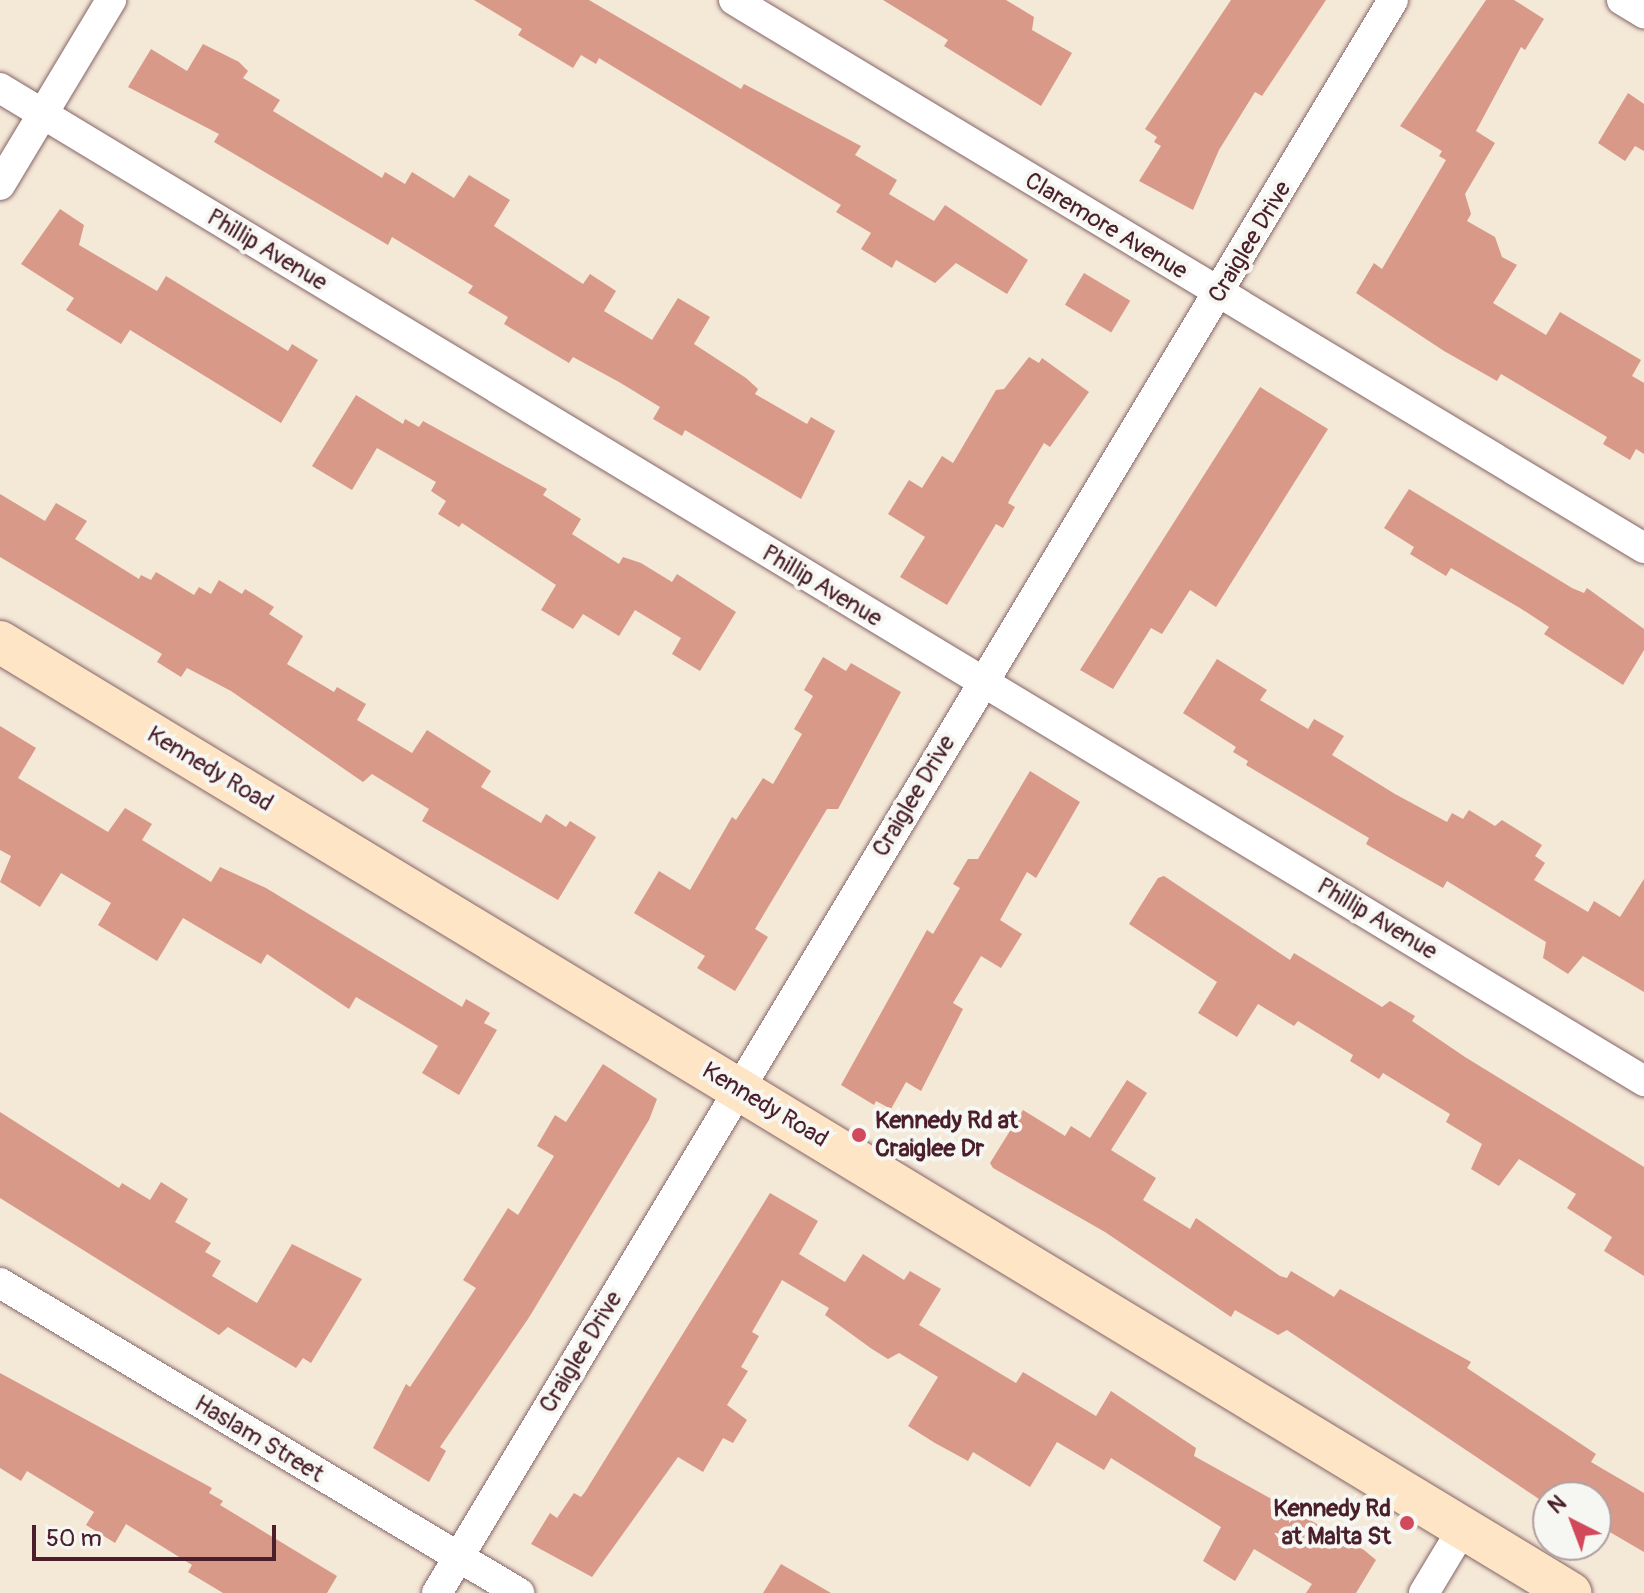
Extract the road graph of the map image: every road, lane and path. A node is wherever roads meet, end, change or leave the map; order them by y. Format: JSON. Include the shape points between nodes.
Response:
{"nodes":[{"id":1,"x":111,"y":0,"type":"edge"},
{"id":2,"x":734,"y":0,"type":"edge"},
{"id":3,"x":1393,"y":0,"type":"edge"},
{"id":4,"x":1622,"y":0,"type":"edge"},
{"id":5,"x":1644,"y":13,"type":"edge"},
{"id":6,"x":0,"y":88,"type":"edge"},
{"id":7,"x":43,"y":115,"type":"junction"},
{"id":8,"x":0,"y":185,"type":"edge"},
{"id":9,"x":1219,"y":294,"type":"junction"},
{"id":10,"x":1644,"y":548,"type":"edge"},
{"id":11,"x":0,"y":642,"type":"edge"},
{"id":12,"x":983,"y":682,"type":"junction"},
{"id":13,"x":1644,"y":1081,"type":"edge"},
{"id":14,"x":738,"y":1088,"type":"junction"},
{"id":15,"x":0,"y":1283,"type":"edge"},
{"id":16,"x":1463,"y":1528,"type":"junction"},
{"id":17,"x":458,"y":1557,"type":"junction"},
{"id":18,"x":437,"y":1593,"type":"edge"},
{"id":19,"x":519,"y":1593,"type":"edge"},
{"id":20,"x":1424,"y":1593,"type":"edge"},
{"id":21,"x":1570,"y":1593,"type":"edge"}],
"edges":[{"from":1,"to":7,"type":"street"},
{"from":2,"to":9,"type":"street","name":"Claremore Avenue"},
{"from":3,"to":9,"type":"street","name":"Craiglee Drive"},
{"from":4,"to":5,"type":"street"},
{"from":6,"to":7,"type":"street","name":"Phillip Avenue"},
{"from":7,"to":8,"type":"street"},
{"from":7,"to":12,"type":"street","name":"Phillip Avenue"},
{"from":9,"to":10,"type":"street","name":"Claremore Avenue"},
{"from":9,"to":12,"type":"street","name":"Craiglee Drive"},
{"from":11,"to":14,"type":"street","name":"Kennedy Road"},
{"from":12,"to":13,"type":"street","name":"Phillip Avenue"},
{"from":12,"to":14,"type":"street","name":"Craiglee Drive"},
{"from":14,"to":16,"type":"street","name":"Kennedy Road"},
{"from":14,"to":17,"type":"street","name":"Craiglee Drive"},
{"from":15,"to":17,"type":"street","name":"Haslam Street"},
{"from":16,"to":20,"type":"street"},
{"from":16,"to":21,"type":"street","name":"Kennedy Road"},
{"from":17,"to":18,"type":"street","name":"Craiglee Drive"},
{"from":17,"to":19,"type":"street","name":"Haslam Street"}]}
